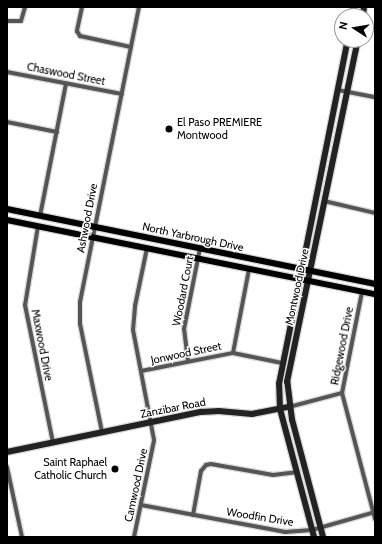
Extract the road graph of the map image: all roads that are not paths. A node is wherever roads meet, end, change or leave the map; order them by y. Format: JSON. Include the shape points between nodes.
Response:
{"nodes":[{"id":1,"x":26,"y":7,"type":"edge"},
{"id":2,"x":82,"y":7,"type":"edge"},
{"id":3,"x":139,"y":7,"type":"edge"},
{"id":4,"x":7,"y":21,"type":"edge"},
{"id":5,"x":131,"y":47,"type":"junction"},
{"id":6,"x":346,"y":48,"type":"edge"},
{"id":7,"x":356,"y":48,"type":"edge"},
{"id":8,"x":7,"y":72,"type":"edge"},
{"id":9,"x":66,"y":84,"type":"junction"},
{"id":10,"x":338,"y":90,"type":"junction"},
{"id":11,"x":347,"y":92,"type":"junction"},
{"id":12,"x":122,"y":94,"type":"junction"},
{"id":13,"x":375,"y":97,"type":"edge"},
{"id":14,"x":7,"y":122,"type":"edge"},
{"id":15,"x":57,"y":132,"type":"junction"},
{"id":16,"x":324,"y":201,"type":"junction"},
{"id":17,"x":7,"y":209,"type":"edge"},
{"id":18,"x":375,"y":213,"type":"edge"},
{"id":19,"x":40,"y":216,"type":"junction"},
{"id":20,"x":7,"y":220,"type":"edge"},
{"id":21,"x":38,"y":226,"type":"junction"},
{"id":22,"x":94,"y":227,"type":"junction"},
{"id":23,"x":92,"y":237,"type":"junction"},
{"id":24,"x":147,"y":248,"type":"junction"},
{"id":25,"x":200,"y":248,"type":"junction"},
{"id":26,"x":198,"y":258,"type":"junction"},
{"id":27,"x":249,"y":269,"type":"junction"},
{"id":28,"x":302,"y":270,"type":"junction"},
{"id":29,"x":310,"y":271,"type":"junction"},
{"id":30,"x":300,"y":279,"type":"junction"},
{"id":31,"x":308,"y":281,"type":"junction"},
{"id":32,"x":375,"y":284,"type":"edge"},
{"id":33,"x":362,"y":292,"type":"junction"},
{"id":34,"x":375,"y":294,"type":"edge"},
{"id":35,"x":233,"y":352,"type":"junction"},
{"id":36,"x":188,"y":361,"type":"junction"},
{"id":37,"x":282,"y":362,"type":"junction"},
{"id":38,"x":141,"y":371,"type":"junction"},
{"id":39,"x":342,"y":393,"type":"junction"},
{"id":40,"x":289,"y":407,"type":"junction"},
{"id":41,"x":280,"y":409,"type":"junction"},
{"id":42,"x":151,"y":421,"type":"junction"},
{"id":43,"x":102,"y":432,"type":"junction"},
{"id":44,"x":53,"y":443,"type":"junction"},
{"id":45,"x":7,"y":452,"type":"edge"},
{"id":46,"x":7,"y":468,"type":"edge"},
{"id":47,"x":296,"y":472,"type":"junction"},
{"id":48,"x":141,"y":506,"type":"junction"},
{"id":49,"x":374,"y":513,"type":"edge"},
{"id":50,"x":193,"y":515,"type":"junction"},
{"id":51,"x":375,"y":519,"type":"edge"},
{"id":52,"x":321,"y":527,"type":"junction"},
{"id":53,"x":312,"y":530,"type":"junction"},
{"id":54,"x":22,"y":537,"type":"edge"},
{"id":55,"x":134,"y":537,"type":"edge"},
{"id":56,"x":314,"y":537,"type":"edge"},
{"id":57,"x":323,"y":537,"type":"edge"}],
"edges":[{"from":1,"to":4,"type":"street","via":[[21,21]]},
{"from":2,"to":5,"type":"street","via":[[77,31],[80,36]]},
{"from":3,"to":5,"type":"street","name":"Ashwood Drive"},
{"from":5,"to":12,"type":"street","name":"Ashwood Drive"},
{"from":6,"to":10,"type":"main road","name":"Montwood Drive"},
{"from":7,"to":11,"type":"main road","name":"Montwood Drive"},
{"from":8,"to":9,"type":"street","name":"Chaswood Street"},
{"from":9,"to":12,"type":"street","name":"Chaswood Street"},
{"from":9,"to":15,"type":"street"},
{"from":10,"to":11,"type":"street"},
{"from":10,"to":28,"type":"main road","name":"Montwood Drive"},
{"from":11,"to":13,"type":"street"},
{"from":11,"to":16,"type":"main road","name":"Montwood Drive"},
{"from":12,"to":22,"type":"street","name":"Ashwood Drive"},
{"from":14,"to":15,"type":"street"},
{"from":15,"to":19,"type":"street"},
{"from":16,"to":18,"type":"street"},
{"from":16,"to":29,"type":"main road","name":"Montwood Drive"},
{"from":17,"to":19,"type":"main road","name":"North Yarbrough Drive"},
{"from":19,"to":22,"type":"main road","name":"North Yarbrough Drive"},
{"from":20,"to":21,"type":"main road","name":"North Yarbrough Drive"},
{"from":21,"to":23,"type":"main road","name":"North Yarbrough Drive"},
{"from":21,"to":44,"type":"street","name":"Maxwood Drive","via":[[25,305]]},
{"from":22,"to":23,"type":"street","name":"Ashwood Drive"},
{"from":22,"to":25,"type":"main road","name":"North Yarbrough Drive"},
{"from":23,"to":24,"type":"main road","name":"North Yarbrough Drive"},
{"from":23,"to":43,"type":"street","name":"Ashwood Drive","via":[[79,319]]},
{"from":24,"to":26,"type":"main road","name":"North Yarbrough Drive"},
{"from":24,"to":38,"type":"street","name":"Camwood Drive","via":[[134,319],[135,344]]},
{"from":25,"to":26,"type":"street","name":"Woodard Court"},
{"from":25,"to":28,"type":"main road","name":"North Yarbrough Drive"},
{"from":26,"to":27,"type":"main road","name":"North Yarbrough Drive"},
{"from":26,"to":36,"type":"street","name":"Woodard Court","via":[[184,329]]},
{"from":27,"to":30,"type":"main road","name":"North Yarbrough Drive"},
{"from":27,"to":35,"type":"street"},
{"from":28,"to":29,"type":"main road","name":"North Yarbrough Drive"},
{"from":28,"to":30,"type":"main road","name":"Montwood Drive"},
{"from":29,"to":31,"type":"main road","name":"Montwood Drive"},
{"from":29,"to":32,"type":"main road","name":"North Yarbrough Drive"},
{"from":30,"to":31,"type":"main road","name":"North Yarbrough Drive"},
{"from":30,"to":37,"type":"main road","name":"Montwood Drive"},
{"from":31,"to":33,"type":"main road","name":"North Yarbrough Drive"},
{"from":31,"to":40,"type":"main road","name":"Montwood Drive","via":[[287,382]]},
{"from":33,"to":34,"type":"main road","name":"North Yarbrough Drive"},
{"from":33,"to":39,"type":"street","name":"Ridgewood Drive"},
{"from":35,"to":36,"type":"street","name":"Jonwood Street"},
{"from":35,"to":37,"type":"street","name":"Jonwood Street"},
{"from":36,"to":38,"type":"street","name":"Jonwood Street"},
{"from":37,"to":41,"type":"main road","name":"Montwood Drive","via":[[279,384]]},
{"from":38,"to":42,"type":"street","name":"Camwood Drive"},
{"from":39,"to":40,"type":"street","name":"Zanzibar Road"},
{"from":39,"to":49,"type":"street","name":"Ridgewood Drive"},
{"from":40,"to":41,"type":"main road","name":"Zanzibar Road"},
{"from":40,"to":52,"type":"main road","name":"Montwood Drive"},
{"from":41,"to":42,"type":"main road","name":"Zanzibar Road","via":[[252,414],[208,410]]},
{"from":41,"to":47,"type":"main road","name":"Montwood Drive"},
{"from":42,"to":43,"type":"main road","name":"Zanzibar Road"},
{"from":42,"to":48,"type":"street","name":"Camwood Drive","via":[[154,444]]},
{"from":43,"to":44,"type":"main road","name":"Zanzibar Road"},
{"from":44,"to":45,"type":"main road","name":"Zanzibar Road"},
{"from":46,"to":54,"type":"street"},
{"from":47,"to":50,"type":"street","via":[[273,475],[206,465],[201,471]]},
{"from":47,"to":53,"type":"main road","name":"Montwood Drive"},
{"from":48,"to":50,"type":"street","name":"Woodfin Drive"},
{"from":48,"to":55,"type":"street","name":"Camwood Drive"},
{"from":49,"to":51,"type":"street","name":"Ridgewood Drive"},
{"from":49,"to":52,"type":"street","name":"Woodfin Drive"},
{"from":50,"to":53,"type":"street","name":"Woodfin Drive","via":[[280,532]]},
{"from":52,"to":53,"type":"street","name":"Woodfin Drive"},
{"from":52,"to":57,"type":"main road","name":"Montwood Drive"},
{"from":53,"to":56,"type":"main road","name":"Montwood Drive"}]}
